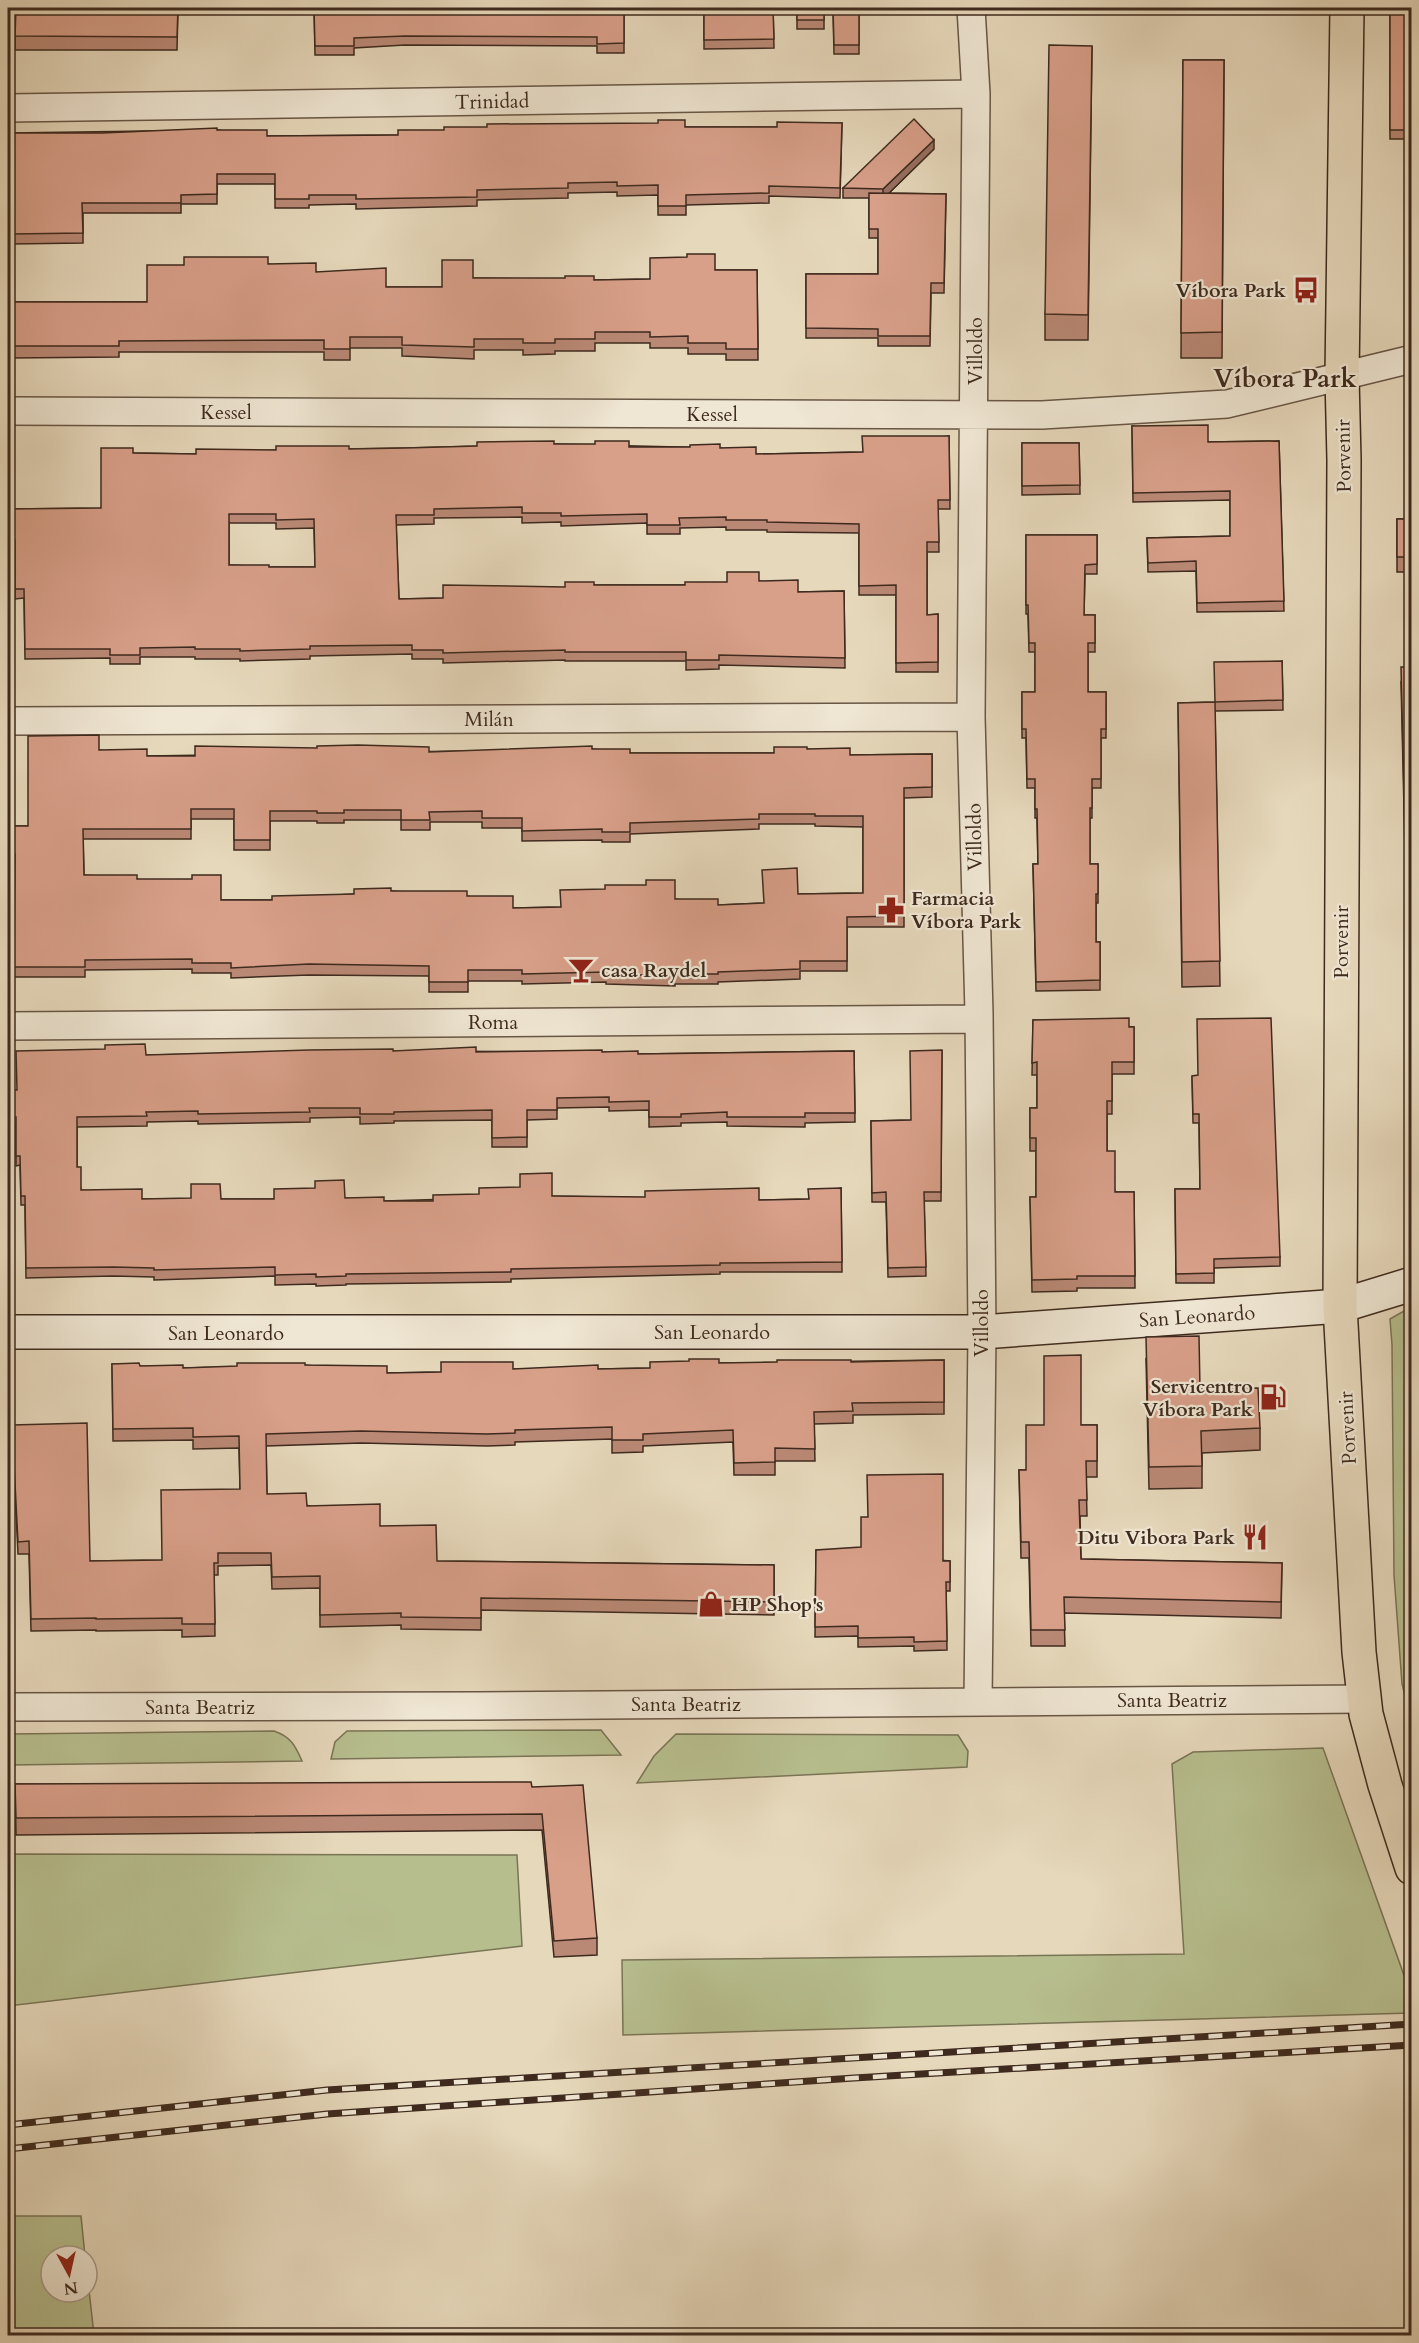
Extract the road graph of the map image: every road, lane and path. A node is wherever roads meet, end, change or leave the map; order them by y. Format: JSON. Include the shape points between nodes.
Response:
{"nodes":[{"id":1,"x":971,"y":8,"type":"edge"},
{"id":2,"x":1347,"y":8,"type":"edge"},
{"id":3,"x":976,"y":94,"type":"junction"},
{"id":4,"x":8,"y":108,"type":"edge"},
{"id":5,"x":1412,"y":359,"type":"edge"},
{"id":6,"x":1342,"y":377,"type":"junction"},
{"id":7,"x":8,"y":411,"type":"edge"},
{"id":8,"x":975,"y":415,"type":"junction"},
{"id":9,"x":971,"y":717,"type":"junction"},
{"id":10,"x":8,"y":721,"type":"edge"},
{"id":11,"x":979,"y":1019,"type":"junction"},
{"id":12,"x":8,"y":1026,"type":"edge"},
{"id":13,"x":1412,"y":1284,"type":"edge"},
{"id":14,"x":1340,"y":1306,"type":"junction"},
{"id":15,"x":8,"y":1332,"type":"edge"},
{"id":16,"x":982,"y":1332,"type":"junction"},
{"id":17,"x":1365,"y":1699,"type":"junction"},
{"id":18,"x":978,"y":1702,"type":"junction"},
{"id":19,"x":8,"y":1707,"type":"edge"},
{"id":20,"x":1412,"y":1869,"type":"edge"}],
"edges":[{"from":1,"to":3,"type":"street","name":"Villoldo"},
{"from":2,"to":6,"type":"main road","name":"Porvenir"},
{"from":3,"to":4,"type":"street","name":"Trinidad"},
{"from":3,"to":8,"type":"street","name":"Villoldo"},
{"from":5,"to":6,"type":"street","name":"Kessel"},
{"from":6,"to":8,"type":"street","name":"Kessel","via":[[1227,404]]},
{"from":6,"to":14,"type":"main road","name":"Porvenir"},
{"from":7,"to":8,"type":"street","name":"Kessel"},
{"from":8,"to":9,"type":"street","name":"Villoldo"},
{"from":9,"to":10,"type":"street","name":"Milán"},
{"from":9,"to":11,"type":"street","name":"Villoldo"},
{"from":11,"to":12,"type":"street","name":"Roma"},
{"from":11,"to":16,"type":"street","name":"Villoldo"},
{"from":13,"to":14,"type":"street","name":"San Leonardo"},
{"from":14,"to":16,"type":"street","name":"San Leonardo"},
{"from":14,"to":17,"type":"main road","name":"Porvenir","via":[[1359,1652]]},
{"from":15,"to":16,"type":"street","name":"San Leonardo"},
{"from":16,"to":18,"type":"street","name":"Villoldo"},
{"from":17,"to":18,"type":"street","name":"Santa Beatriz"},
{"from":17,"to":20,"type":"main road","name":"Porvenir","via":[[1385,1785]]},
{"from":18,"to":19,"type":"street","name":"Santa Beatriz"}]}
